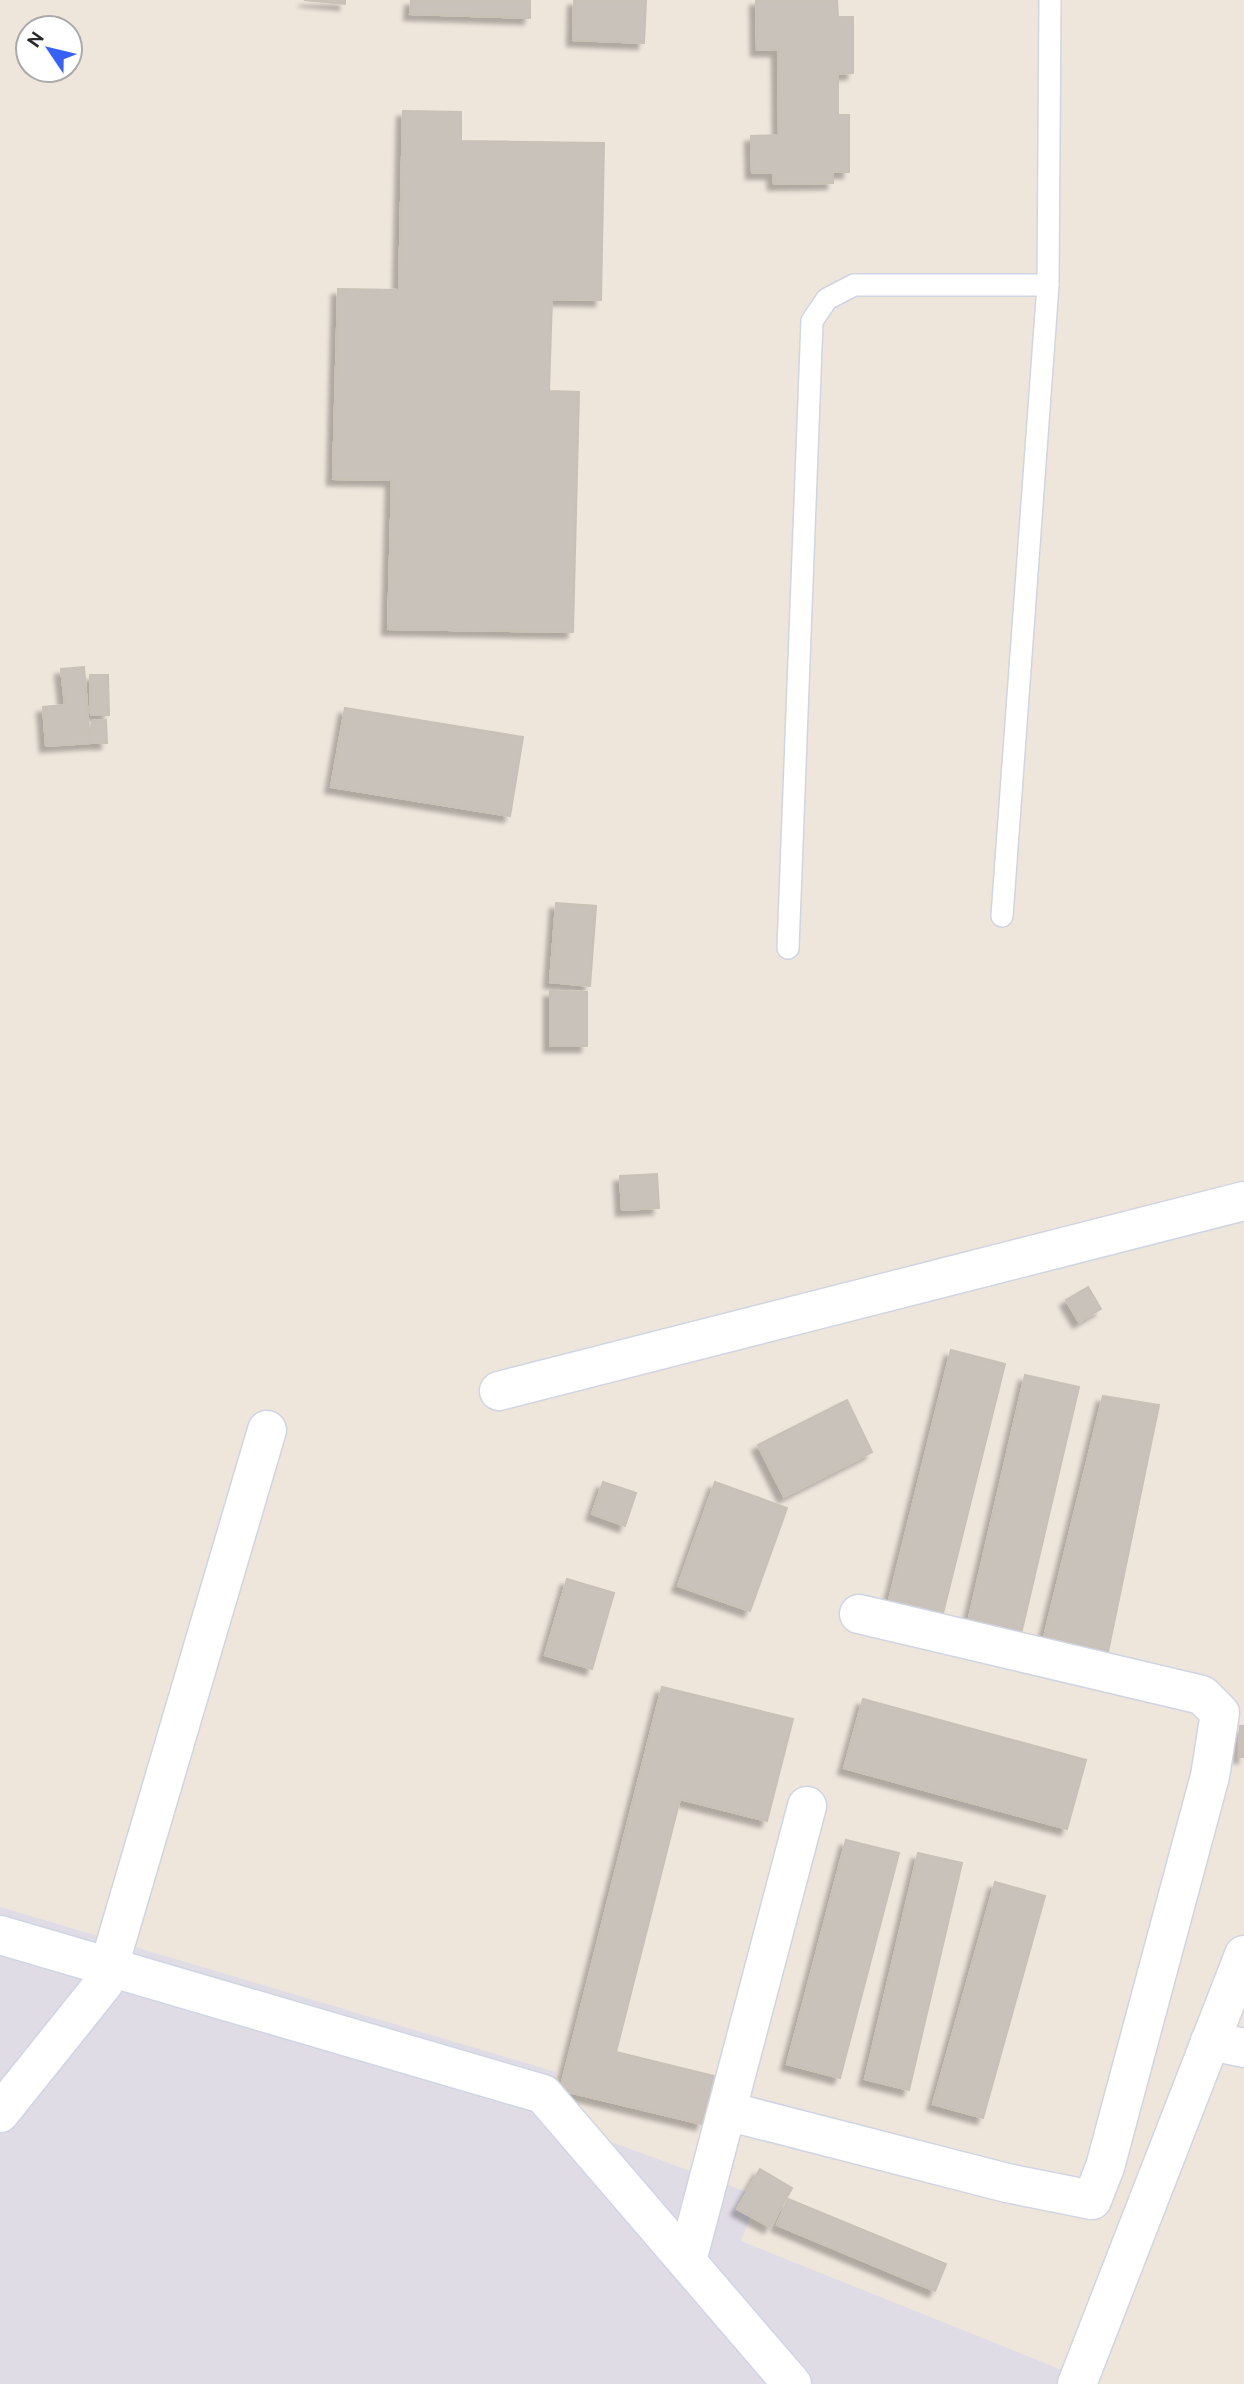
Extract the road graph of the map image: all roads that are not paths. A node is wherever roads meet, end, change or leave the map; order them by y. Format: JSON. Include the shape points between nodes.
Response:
{"nodes":[{"id":1,"x":1051,"y":0,"type":"edge"},
{"id":2,"x":1048,"y":285,"type":"junction"},
{"id":3,"x":1002,"y":916,"type":"dead end"},
{"id":4,"x":789,"y":948,"type":"dead end"},
{"id":5,"x":1244,"y":1201,"type":"edge"},
{"id":6,"x":499,"y":1391,"type":"dead end"},
{"id":7,"x":267,"y":1430,"type":"dead end"},
{"id":8,"x":859,"y":1614,"type":"dead end"},
{"id":9,"x":807,"y":1806,"type":"dead end"},
{"id":10,"x":0,"y":1935,"type":"edge"},
{"id":11,"x":1244,"y":1955,"type":"edge"},
{"id":12,"x":109,"y":1967,"type":"junction"},
{"id":13,"x":1227,"y":2044,"type":"edge"},
{"id":14,"x":727,"y":2111,"type":"junction"},
{"id":15,"x":0,"y":2113,"type":"edge"},
{"id":16,"x":687,"y":2261,"type":"junction"},
{"id":17,"x":792,"y":2384,"type":"edge"},
{"id":18,"x":1077,"y":2384,"type":"edge"}],
"edges":[{"from":1,"to":2,"type":"lane"},
{"from":2,"to":3,"type":"lane"},
{"from":2,"to":4,"type":"lane","via":[[854,285],[827,299],[812,321]]},
{"from":5,"to":6,"type":"street"},
{"from":7,"to":12,"type":"street"},
{"from":8,"to":14,"type":"street","via":[[1202,1695],[1220,1713],[1210,1776],[1105,2167],[1092,2200],[1007,2183]]},
{"from":9,"to":14,"type":"street"},
{"from":10,"to":12,"type":"street"},
{"from":11,"to":13,"type":"street"},
{"from":12,"to":15,"type":"street","via":[[104,1983]]},
{"from":12,"to":16,"type":"street","via":[[543,2094]]},
{"from":13,"to":18,"type":"street"},
{"from":14,"to":16,"type":"street"},
{"from":16,"to":17,"type":"street"}]}
